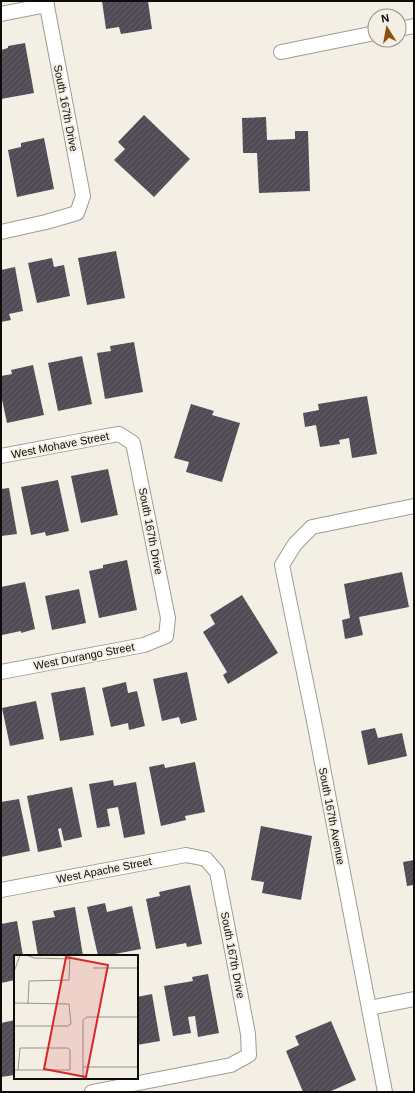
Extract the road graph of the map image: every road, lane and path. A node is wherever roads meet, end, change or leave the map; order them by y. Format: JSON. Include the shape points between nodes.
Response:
{"nodes":[{"id":1,"x":46,"y":3,"type":"edge"},
{"id":2,"x":1,"y":14,"type":"edge"},
{"id":3,"x":367,"y":35,"type":"edge"},
{"id":4,"x":281,"y":52,"type":"dead end"},
{"id":5,"x":1,"y":232,"type":"edge"},
{"id":6,"x":119,"y":434,"type":"joint"},
{"id":7,"x":1,"y":456,"type":"edge"},
{"id":8,"x":414,"y":506,"type":"edge"},
{"id":9,"x":166,"y":636,"type":"joint"},
{"id":10,"x":1,"y":672,"type":"edge"},
{"id":11,"x":206,"y":858,"type":"joint"},
{"id":12,"x":1,"y":890,"type":"edge"},
{"id":13,"x":414,"y":999,"type":"edge"},
{"id":14,"x":369,"y":1008,"type":"junction"},
{"id":15,"x":92,"y":1092,"type":"edge"},
{"id":16,"x":385,"y":1092,"type":"edge"}],
"edges":[{"from":1,"to":2,"type":"street"},
{"from":1,"to":5,"type":"street","name":"South 167th Drive","via":[[83,196],[76,213]]},
{"from":3,"to":4,"type":"street"},
{"from":6,"to":7,"type":"street","name":"West Mohave Street"},
{"from":6,"to":9,"type":"street","name":"South 167th Drive","via":[[133,443],[168,618]]},
{"from":8,"to":14,"type":"street","name":"South 167th Avenue","via":[[312,527],[295,544],[282,565]]},
{"from":9,"to":10,"type":"street","name":"West Durango Street","via":[[144,645]]},
{"from":11,"to":12,"type":"street","name":"West Apache Street","via":[[186,855]]},
{"from":11,"to":15,"type":"street","name":"South 167th Drive","via":[[217,872],[248,1034],[249,1055],[231,1065]]},
{"from":13,"to":14,"type":"street"},
{"from":14,"to":16,"type":"street","name":"South 167th Avenue"}]}
